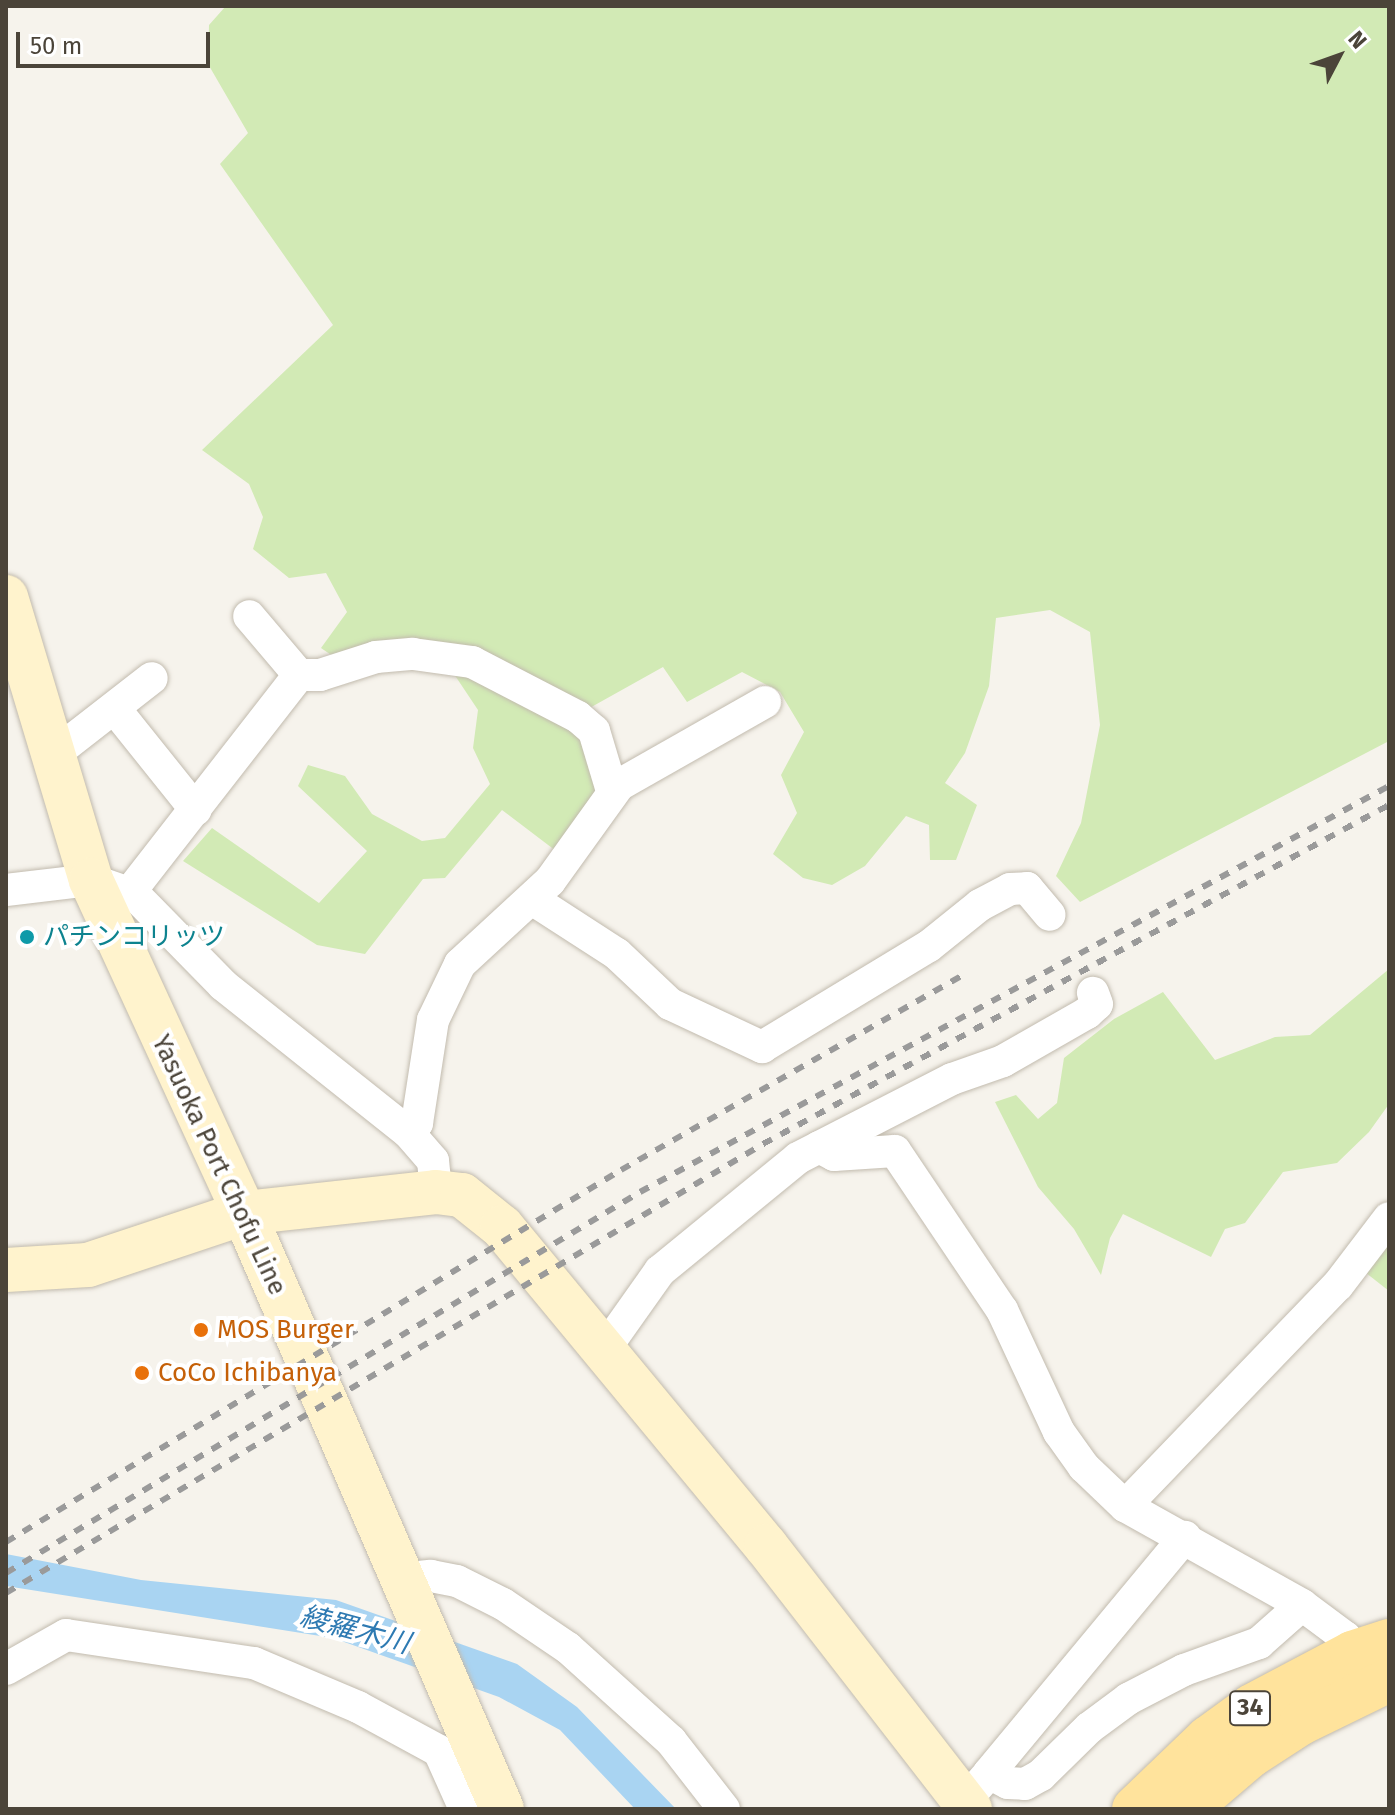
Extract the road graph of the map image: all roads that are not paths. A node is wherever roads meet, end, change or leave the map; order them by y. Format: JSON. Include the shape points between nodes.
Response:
{"nodes":[{"id":1,"x":6,"y":597,"type":"edge"},
{"id":2,"x":249,"y":616,"type":"dead end"},
{"id":3,"x":299,"y":675,"type":"junction"},
{"id":4,"x":152,"y":678,"type":"dead end"},
{"id":5,"x":765,"y":702,"type":"dead end"},
{"id":6,"x":115,"y":709,"type":"junction"},
{"id":7,"x":53,"y":755,"type":"junction"},
{"id":8,"x":612,"y":791,"type":"junction"},
{"id":9,"x":196,"y":810,"type":"junction"},
{"id":10,"x":111,"y":886,"type":"junction"},
{"id":11,"x":6,"y":890,"type":"edge"},
{"id":12,"x":532,"y":899,"type":"junction"},
{"id":13,"x":1050,"y":915,"type":"dead end"},
{"id":14,"x":1093,"y":993,"type":"dead end"},
{"id":15,"x":408,"y":1132,"type":"junction"},
{"id":16,"x":819,"y":1147,"type":"junction"},
{"id":17,"x":436,"y":1192,"type":"junction"},
{"id":18,"x":244,"y":1213,"type":"junction"},
{"id":19,"x":1389,"y":1218,"type":"edge"},
{"id":20,"x":6,"y":1270,"type":"edge"},
{"id":21,"x":604,"y":1350,"type":"junction"},
{"id":22,"x":1125,"y":1506,"type":"junction"},
{"id":23,"x":1185,"y":1537,"type":"junction"},
{"id":24,"x":403,"y":1587,"type":"junction"},
{"id":25,"x":1302,"y":1605,"type":"junction"},
{"id":26,"x":1371,"y":1647,"type":"edge"},
{"id":27,"x":6,"y":1669,"type":"edge"},
{"id":28,"x":1389,"y":1680,"type":"edge"},
{"id":29,"x":975,"y":1794,"type":"edge"},
{"id":30,"x":465,"y":1809,"type":"edge"},
{"id":31,"x":502,"y":1809,"type":"edge"},
{"id":32,"x":724,"y":1809,"type":"edge"},
{"id":33,"x":1134,"y":1809,"type":"edge"},
{"id":34,"x":1188,"y":1809,"type":"edge"}],
"edges":[{"from":1,"to":7,"type":"main road","name":"Yasuoka Port Chofu Line"},
{"from":2,"to":3,"type":"street"},
{"from":3,"to":8,"type":"street","via":[[388,656],[472,662],[578,717],[594,731]]},
{"from":3,"to":9,"type":"street"},
{"from":4,"to":6,"type":"street"},
{"from":5,"to":8,"type":"street"},
{"from":6,"to":7,"type":"street"},
{"from":6,"to":9,"type":"street"},
{"from":7,"to":10,"type":"main road","name":"Yasuoka Port Chofu Line"},
{"from":8,"to":12,"type":"street"},
{"from":9,"to":10,"type":"street"},
{"from":10,"to":11,"type":"street"},
{"from":10,"to":15,"type":"street","via":[[223,985]]},
{"from":10,"to":18,"type":"main road","name":"Yasuoka Port Chofu Line"},
{"from":12,"to":13,"type":"street","via":[[617,954],[670,1004],[762,1047],[929,946],[980,905],[1010,889],[1027,888]]},
{"from":12,"to":15,"type":"street","via":[[476,947],[443,990],[428,1044],[417,1123]]},
{"from":14,"to":16,"type":"street","via":[[1097,1004],[1087,1013],[1003,1061],[952,1079]]},
{"from":15,"to":17,"type":"street","via":[[433,1161]]},
{"from":16,"to":21,"type":"street","via":[[798,1158],[660,1271]]},
{"from":16,"to":22,"type":"street","via":[[834,1155],[895,1151],[1002,1310],[1059,1432],[1084,1467]]},
{"from":17,"to":18,"type":"main road"},
{"from":17,"to":21,"type":"main road","via":[[462,1195],[485,1208]]},
{"from":18,"to":20,"type":"main road","via":[[88,1265]]},
{"from":18,"to":24,"type":"main road","name":"Yasuoka Port Chofu Line"},
{"from":19,"to":22,"type":"street","via":[[1338,1285]]},
{"from":21,"to":29,"type":"main road"},
{"from":22,"to":23,"type":"street"},
{"from":23,"to":25,"type":"street"},
{"from":23,"to":29,"type":"street"},
{"from":24,"to":31,"type":"main road","name":"Yasuoka Port Chofu Line"},
{"from":24,"to":32,"type":"street","via":[[431,1576],[457,1581],[503,1604],[568,1648],[671,1741]]},
{"from":25,"to":26,"type":"street","via":[[1345,1637]]},
{"from":25,"to":29,"type":"street","via":[[1259,1643],[1184,1670],[1128,1699],[1025,1784],[1008,1783]]},
{"from":26,"to":33,"type":"main road","number":"34","via":[[1252,1706],[1208,1738]]},
{"from":27,"to":30,"type":"street","via":[[66,1635],[254,1663],[358,1707],[439,1751]]},
{"from":28,"to":34,"type":"main road","number":"34","via":[[1301,1723],[1250,1756]]}]}
